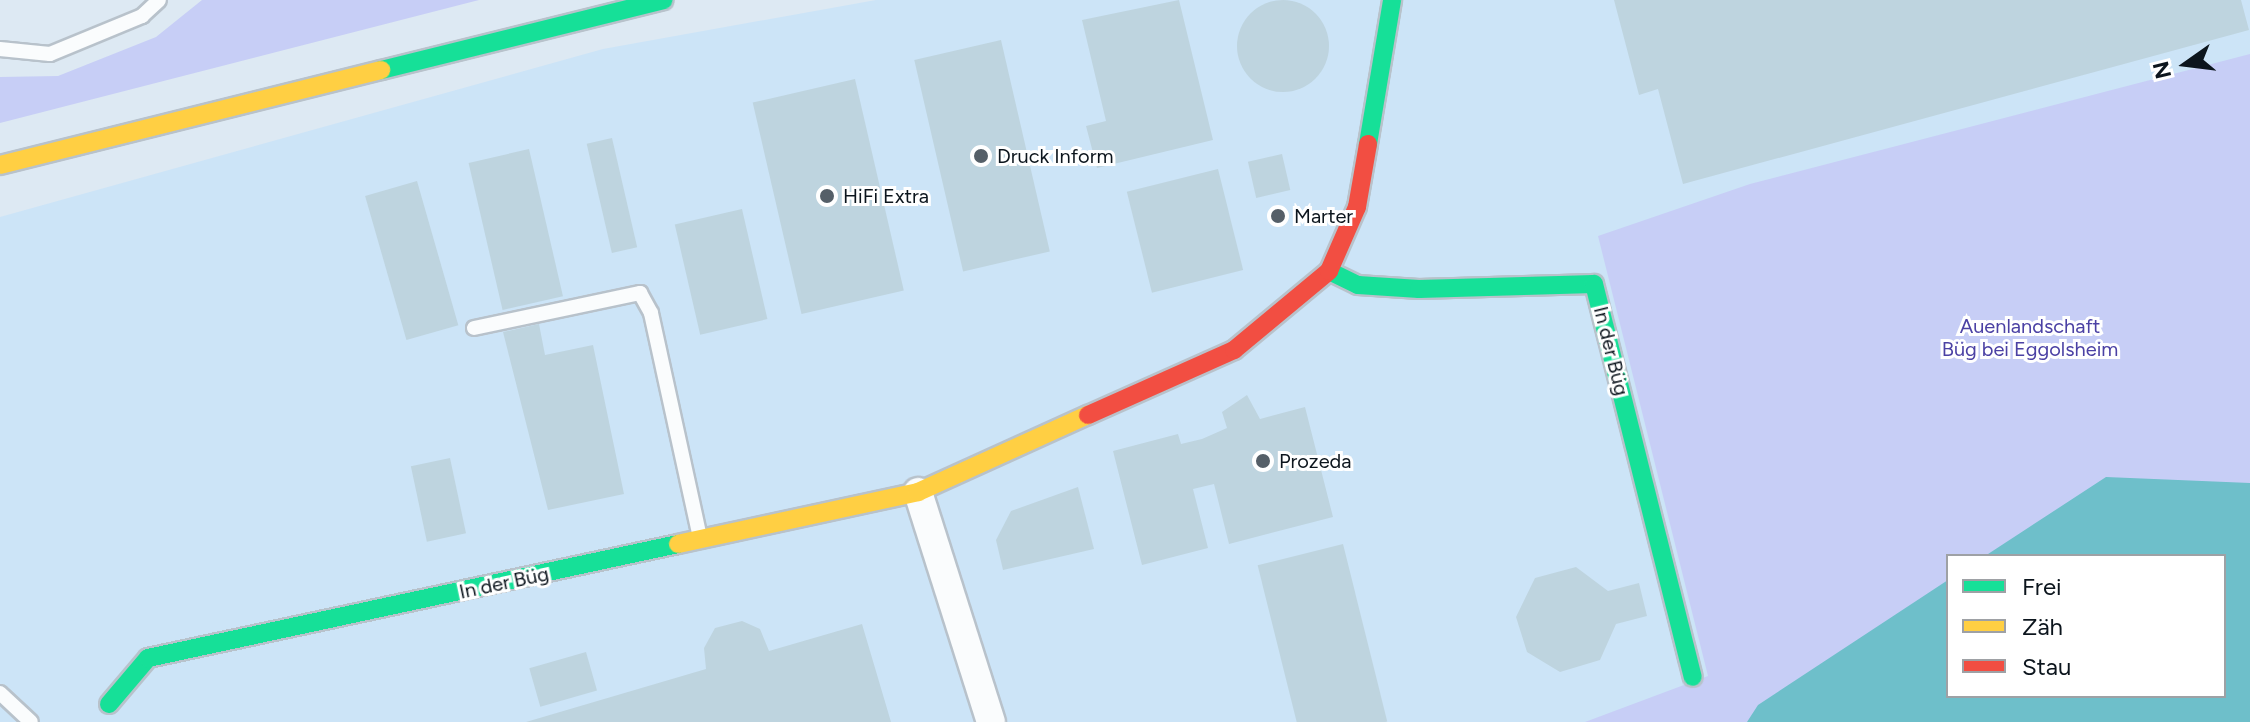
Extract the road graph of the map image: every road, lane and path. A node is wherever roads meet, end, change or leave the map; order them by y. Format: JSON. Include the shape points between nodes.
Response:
{"nodes":[{"id":1,"x":159,"y":0,"type":"edge"},
{"id":2,"x":663,"y":0,"type":"edge"},
{"id":3,"x":1392,"y":0,"type":"edge"},
{"id":4,"x":0,"y":49,"type":"edge"},
{"id":5,"x":0,"y":165,"type":"edge"},
{"id":6,"x":1329,"y":271,"type":"junction"},
{"id":7,"x":474,"y":328,"type":"dead end"},
{"id":8,"x":918,"y":492,"type":"junction"},
{"id":9,"x":701,"y":541,"type":"junction"},
{"id":10,"x":1693,"y":677,"type":"dead end"},
{"id":11,"x":0,"y":693,"type":"edge"},
{"id":12,"x":105,"y":708,"type":"dead end"},
{"id":13,"x":31,"y":722,"type":"edge"},
{"id":14,"x":991,"y":722,"type":"edge"}],
"edges":[{"from":1,"to":4,"type":"lane","via":[[142,16],[50,54]]},
{"from":2,"to":5,"type":"street"},
{"from":3,"to":6,"type":"street","name":"In der Büg","via":[[1357,207]]},
{"from":6,"to":8,"type":"street","name":"In der Büg","via":[[1287,312],[1188,375]]},
{"from":6,"to":10,"type":"street","name":"In der Büg","via":[[1358,285],[1419,289],[1594,284]]},
{"from":7,"to":9,"type":"lane","via":[[640,293],[651,313]]},
{"from":8,"to":9,"type":"street","name":"In der Büg"},
{"from":8,"to":14,"type":"street"},
{"from":9,"to":12,"type":"street","name":"In der Büg","via":[[148,658]]},
{"from":11,"to":13,"type":"lane"}]}
